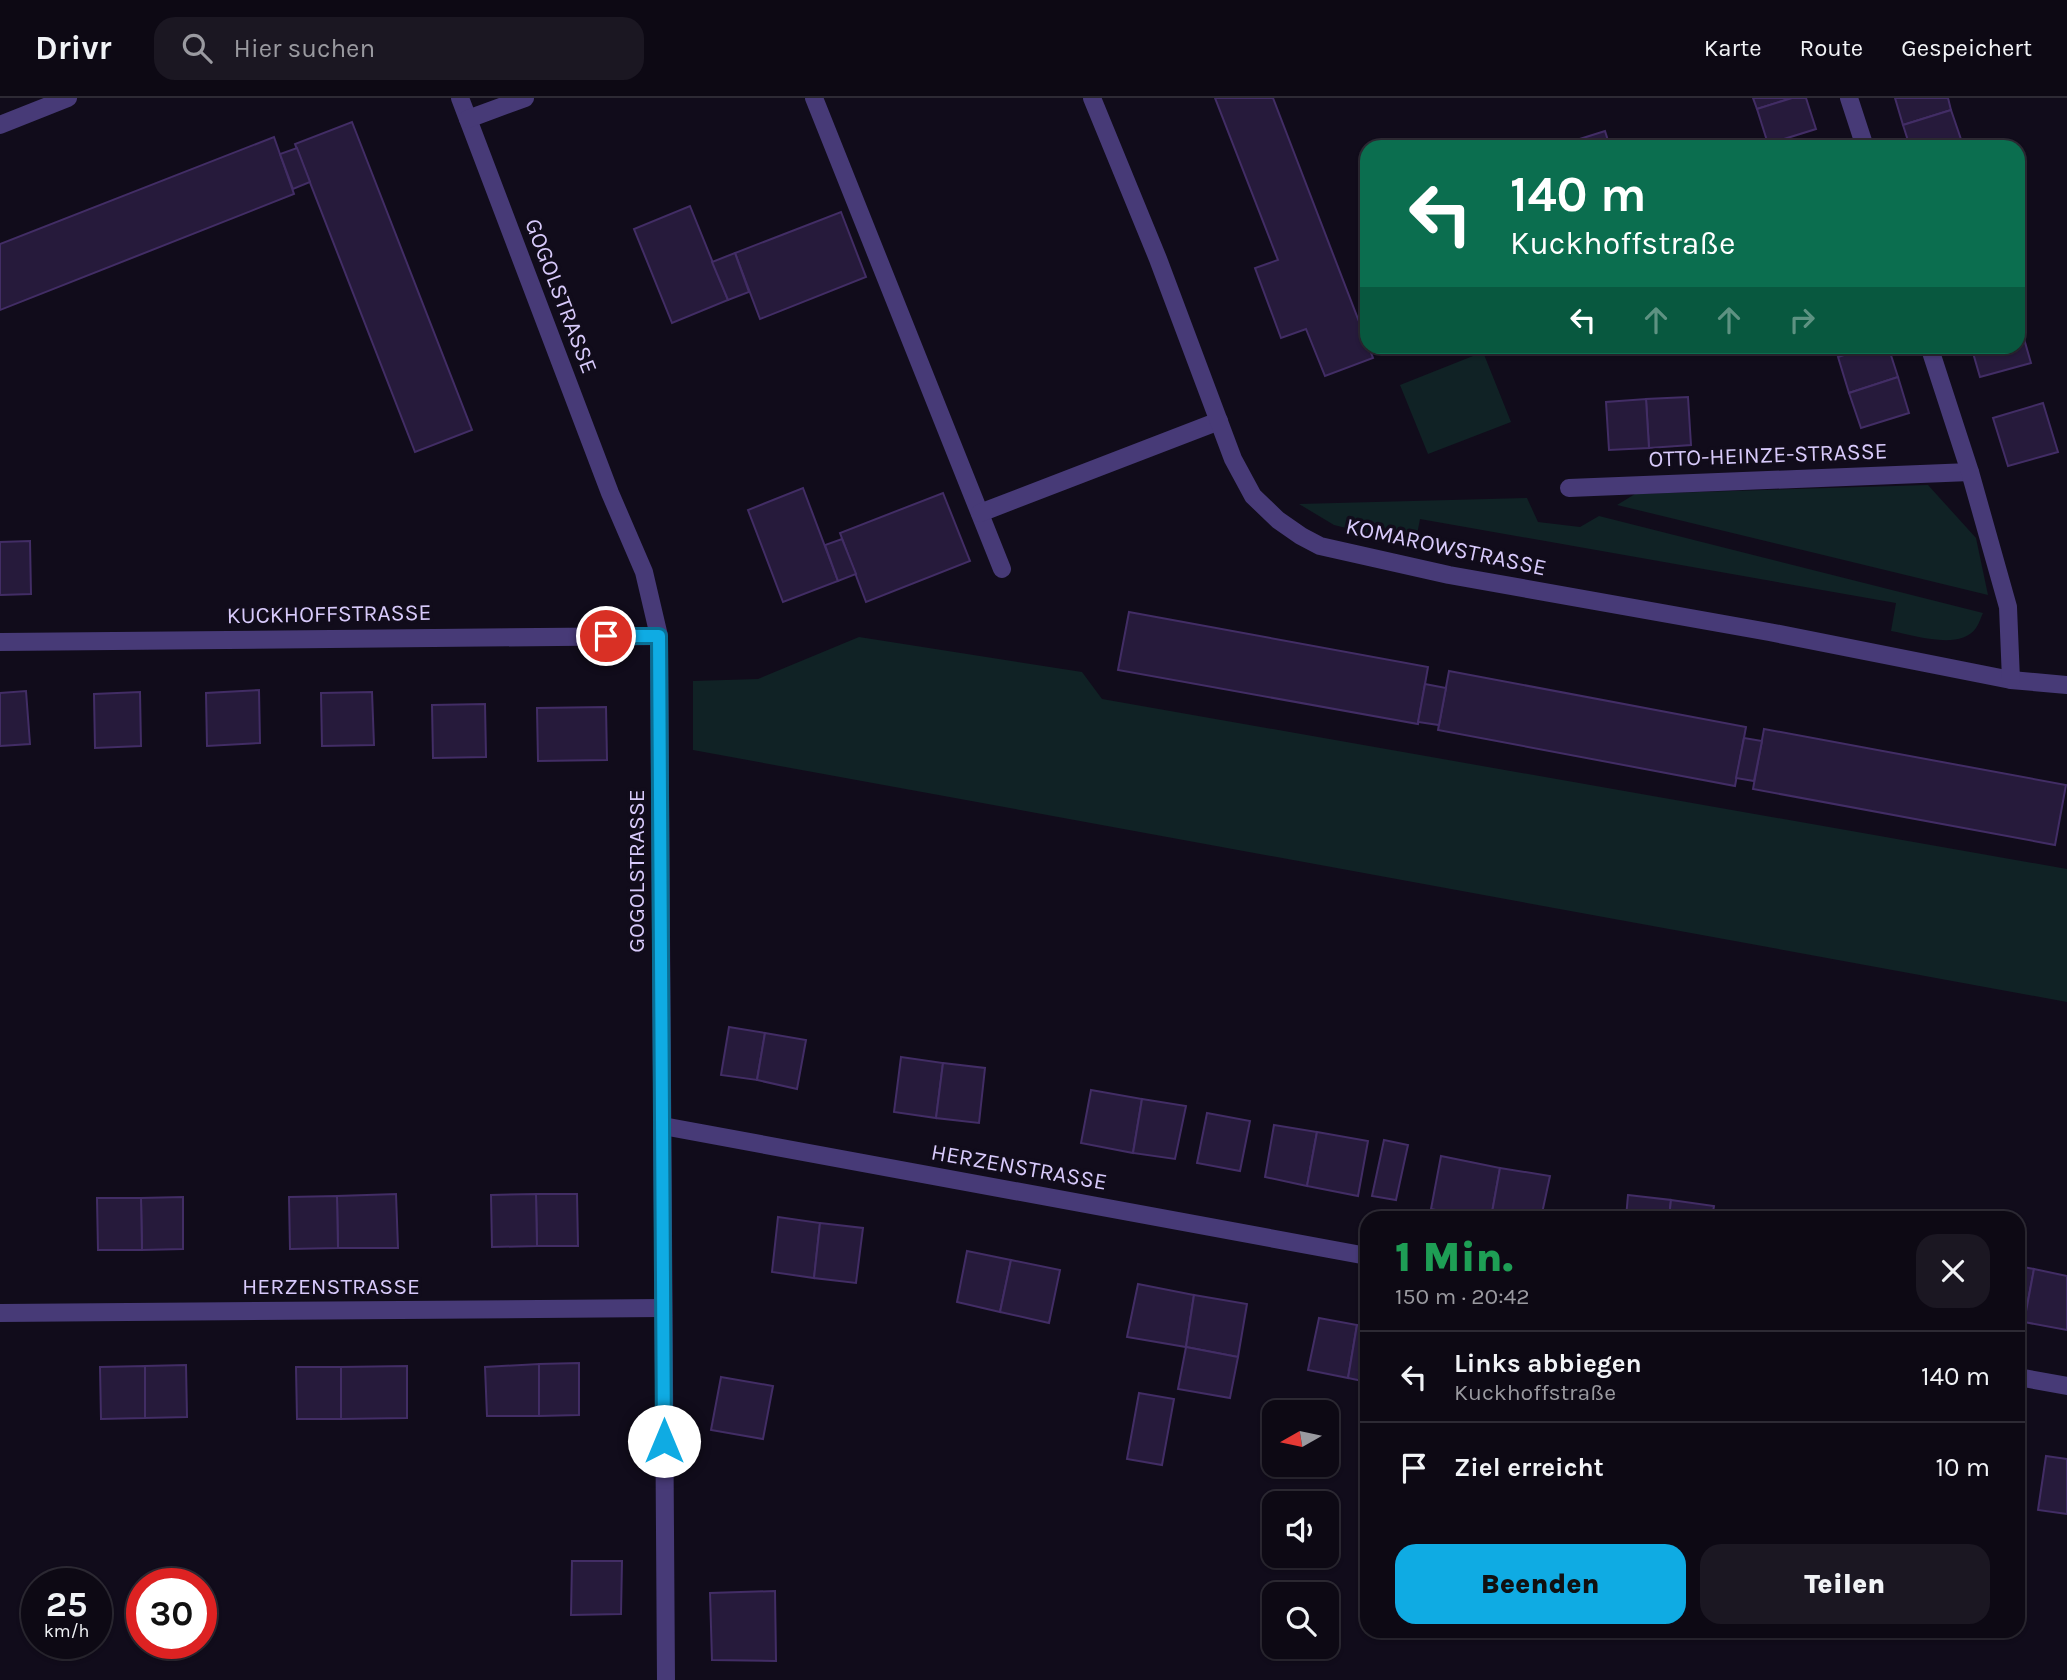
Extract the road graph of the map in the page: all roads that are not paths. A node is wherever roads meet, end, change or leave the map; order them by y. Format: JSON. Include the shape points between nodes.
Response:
{"nodes":[{"id":1,"x":68,"y":98,"type":"edge"},
{"id":2,"x":460,"y":98,"type":"edge"},
{"id":3,"x":525,"y":98,"type":"edge"},
{"id":4,"x":814,"y":98,"type":"edge"},
{"id":5,"x":1092,"y":98,"type":"edge"},
{"id":6,"x":1849,"y":98,"type":"edge"},
{"id":7,"x":468,"y":120,"type":"junction"},
{"id":8,"x":0,"y":125,"type":"edge"},
{"id":9,"x":1863,"y":140,"type":"edge"},
{"id":10,"x":1932,"y":354,"type":"edge"},
{"id":11,"x":1219,"y":421,"type":"junction"},
{"id":12,"x":1970,"y":472,"type":"junction"},
{"id":13,"x":1569,"y":488,"type":"dead end"},
{"id":14,"x":980,"y":513,"type":"junction"},
{"id":15,"x":1002,"y":569,"type":"dead end"},
{"id":16,"x":659,"y":636,"type":"junction"},
{"id":17,"x":0,"y":642,"type":"edge"},
{"id":18,"x":2011,"y":680,"type":"junction"},
{"id":19,"x":2067,"y":685,"type":"edge"},
{"id":20,"x":663,"y":1126,"type":"junction"},
{"id":21,"x":1360,"y":1255,"type":"edge"},
{"id":22,"x":663,"y":1308,"type":"junction"},
{"id":23,"x":0,"y":1313,"type":"edge"},
{"id":24,"x":2025,"y":1378,"type":"edge"},
{"id":25,"x":2067,"y":1386,"type":"edge"},
{"id":26,"x":666,"y":1680,"type":"edge"}],
"edges":[{"from":1,"to":8,"type":"street"},
{"from":2,"to":7,"type":"street","name":"GOGOLSTRASSE"},
{"from":3,"to":7,"type":"street"},
{"from":4,"to":14,"type":"street"},
{"from":5,"to":11,"type":"street","name":"KOMAROWSTRASSE"},
{"from":6,"to":9,"type":"street"},
{"from":7,"to":16,"type":"street","name":"GOGOLSTRASSE","via":[[643,572]]},
{"from":10,"to":12,"type":"street"},
{"from":11,"to":14,"type":"street"},
{"from":11,"to":18,"type":"street","name":"KOMAROWSTRASSE","via":[[1253,496],[1278,520],[1320,546],[1449,575]]},
{"from":12,"to":13,"type":"street","name":"OTTO-HEINZE-STRASSE"},
{"from":12,"to":18,"type":"street","via":[[2008,607]]},
{"from":14,"to":15,"type":"street"},
{"from":16,"to":17,"type":"street","name":"KUCKHOFFSTRASSE"},
{"from":16,"to":20,"type":"street","name":"GOGOLSTRASSE"},
{"from":18,"to":19,"type":"street","name":"KOMAROWSTRASSE"},
{"from":20,"to":21,"type":"street","name":"HERZENSTRASSE"},
{"from":20,"to":22,"type":"street","name":"GOGOLSTRASSE"},
{"from":22,"to":23,"type":"street","name":"HERZENSTRASSE"},
{"from":22,"to":26,"type":"street","name":"GOGOLSTRASSE"},
{"from":24,"to":25,"type":"street"}]}
